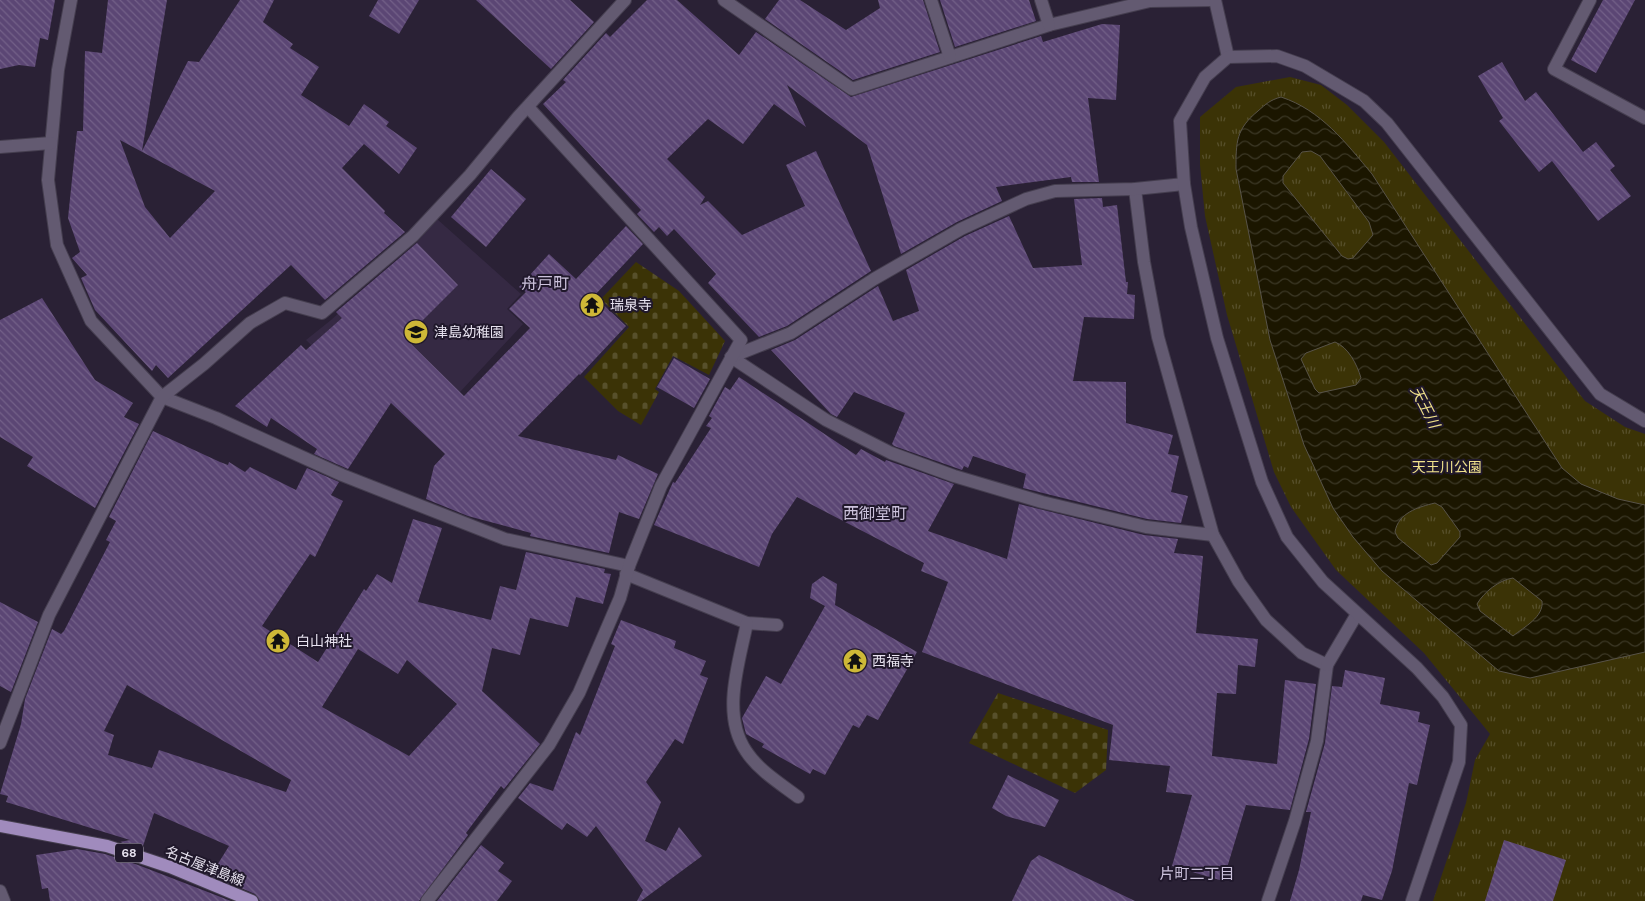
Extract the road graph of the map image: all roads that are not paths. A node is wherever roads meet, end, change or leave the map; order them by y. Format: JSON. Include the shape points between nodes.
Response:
{"nodes":[{"id":1,"x":71,"y":0,"type":"edge"},
{"id":2,"x":625,"y":0,"type":"edge"},
{"id":3,"x":724,"y":0,"type":"edge"},
{"id":4,"x":931,"y":0,"type":"edge"},
{"id":5,"x":1041,"y":0,"type":"edge"},
{"id":6,"x":1215,"y":0,"type":"edge"},
{"id":7,"x":1590,"y":0,"type":"edge"},
{"id":8,"x":1049,"y":25,"type":"junction"},
{"id":9,"x":1228,"y":57,"type":"junction"},
{"id":10,"x":950,"y":58,"type":"junction"},
{"id":11,"x":528,"y":107,"type":"junction"},
{"id":12,"x":1645,"y":118,"type":"edge"},
{"id":13,"x":52,"y":143,"type":"junction"},
{"id":14,"x":0,"y":147,"type":"edge"},
{"id":15,"x":1184,"y":184,"type":"junction"},
{"id":16,"x":1135,"y":189,"type":"junction"},
{"id":17,"x":731,"y":358,"type":"junction"},
{"id":18,"x":162,"y":396,"type":"junction"},
{"id":19,"x":1645,"y":422,"type":"edge"},
{"id":20,"x":1213,"y":535,"type":"junction"},
{"id":21,"x":628,"y":570,"type":"junction"},
{"id":22,"x":1357,"y":614,"type":"junction"},
{"id":23,"x":747,"y":623,"type":"junction"},
{"id":24,"x":777,"y":625,"type":"dead end"},
{"id":25,"x":1327,"y":664,"type":"junction"},
{"id":26,"x":0,"y":743,"type":"edge"},
{"id":27,"x":798,"y":797,"type":"dead end"},
{"id":28,"x":0,"y":826,"type":"edge"},
{"id":29,"x":0,"y":891,"type":"edge"},
{"id":30,"x":4,"y":901,"type":"edge"},
{"id":31,"x":252,"y":901,"type":"edge"},
{"id":32,"x":427,"y":901,"type":"edge"},
{"id":33,"x":1268,"y":901,"type":"edge"},
{"id":34,"x":1412,"y":901,"type":"edge"}],
"edges":[{"from":1,"to":13,"type":"street","via":[[58,70]]},
{"from":2,"to":11,"type":"street"},
{"from":3,"to":10,"type":"street","via":[[852,89]]},
{"from":4,"to":10,"type":"street"},
{"from":5,"to":8,"type":"street"},
{"from":6,"to":8,"type":"street","via":[[1150,1]]},
{"from":6,"to":9,"type":"street"},
{"from":7,"to":12,"type":"street","via":[[1554,69]]},
{"from":8,"to":10,"type":"street"},
{"from":9,"to":15,"type":"street","via":[[1205,77],[1180,121]]},
{"from":9,"to":19,"type":"street","via":[[1277,56],[1305,66],[1364,101],[1387,123],[1600,394]]},
{"from":11,"to":17,"type":"street","via":[[741,340]]},
{"from":11,"to":18,"type":"street","via":[[413,236],[322,313],[285,302],[250,323]]},
{"from":13,"to":14,"type":"street"},
{"from":13,"to":18,"type":"street","via":[[48,180],[57,245],[91,321]]},
{"from":15,"to":16,"type":"street"},
{"from":15,"to":22,"type":"street","via":[[1197,262],[1216,338],[1262,482],[1287,537],[1323,582]]},
{"from":16,"to":17,"type":"street","via":[[1055,191],[1026,198],[961,229],[791,333]]},
{"from":16,"to":20,"type":"street","via":[[1158,337]]},
{"from":17,"to":20,"type":"street","via":[[826,420],[891,453],[1042,502],[1146,527]]},
{"from":17,"to":21,"type":"street","via":[[661,486]]},
{"from":18,"to":21,"type":"street","via":[[342,475],[505,539]]},
{"from":18,"to":26,"type":"street","via":[[49,614]]},
{"from":20,"to":25,"type":"street","via":[[1238,582],[1266,620],[1302,653]]},
{"from":21,"to":23,"type":"street"},
{"from":21,"to":32,"type":"street","via":[[620,598],[579,693],[549,745]]},
{"from":22,"to":25,"type":"street"},
{"from":22,"to":34,"type":"street","via":[[1417,668],[1461,725],[1459,762]]},
{"from":23,"to":24,"type":"street"},
{"from":23,"to":27,"type":"street","via":[[735,684],[734,724],[746,752]]},
{"from":25,"to":33,"type":"street","via":[[1317,742]]},
{"from":28,"to":31,"type":"main road","name":"名古屋津島線","number":"68","via":[[107,846],[170,867]]},
{"from":29,"to":30,"type":"street"}]}
